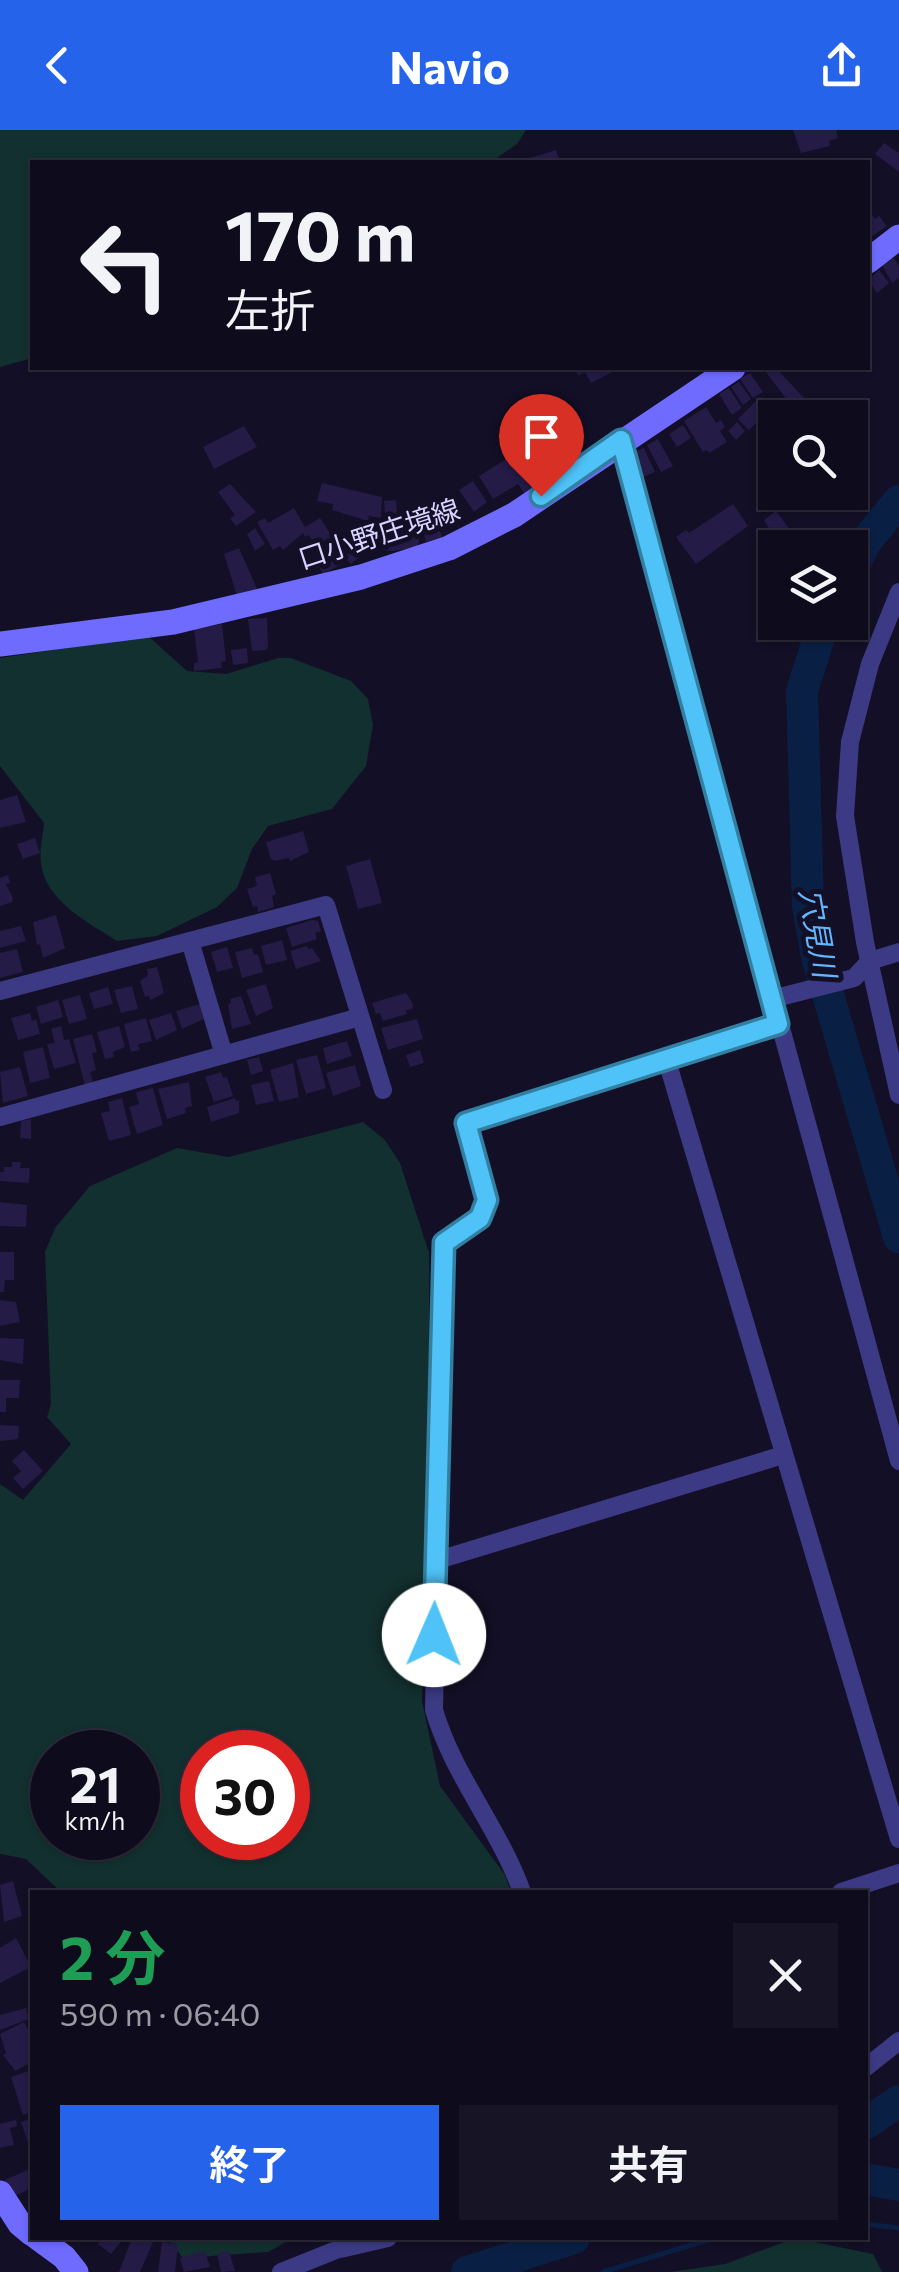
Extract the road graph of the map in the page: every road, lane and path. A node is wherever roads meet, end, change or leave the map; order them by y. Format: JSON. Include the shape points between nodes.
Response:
{"nodes":[{"id":1,"x":899,"y":237,"type":"edge"},
{"id":2,"x":870,"y":259,"type":"edge"},
{"id":3,"x":730,"y":370,"type":"edge"},
{"id":4,"x":621,"y":440,"type":"junction"},
{"id":5,"x":899,"y":592,"type":"edge"},
{"id":6,"x":0,"y":644,"type":"edge"},
{"id":7,"x":190,"y":941,"type":"junction"},
{"id":8,"x":899,"y":952,"type":"edge"},
{"id":9,"x":870,"y":961,"type":"junction"},
{"id":10,"x":0,"y":991,"type":"edge"},
{"id":11,"x":772,"y":999,"type":"junction"},
{"id":12,"x":360,"y":1017,"type":"junction"},
{"id":13,"x":778,"y":1024,"type":"junction"},
{"id":14,"x":224,"y":1055,"type":"junction"},
{"id":15,"x":667,"y":1061,"type":"junction"},
{"id":16,"x":383,"y":1090,"type":"dead end"},
{"id":17,"x":899,"y":1095,"type":"edge"},
{"id":18,"x":0,"y":1116,"type":"edge"},
{"id":19,"x":783,"y":1455,"type":"junction"},
{"id":20,"x":899,"y":1461,"type":"edge"},
{"id":21,"x":435,"y":1561,"type":"junction"},
{"id":22,"x":899,"y":1840,"type":"edge"},
{"id":23,"x":899,"y":1873,"type":"edge"},
{"id":24,"x":521,"y":1890,"type":"edge"},
{"id":25,"x":847,"y":1890,"type":"edge"},
{"id":26,"x":899,"y":2041,"type":"edge"},
{"id":27,"x":868,"y":2066,"type":"edge"},
{"id":28,"x":0,"y":2193,"type":"edge"},
{"id":29,"x":30,"y":2232,"type":"edge"},
{"id":30,"x":41,"y":2240,"type":"edge"},
{"id":31,"x":379,"y":2240,"type":"edge"},
{"id":32,"x":76,"y":2272,"type":"edge"},
{"id":33,"x":280,"y":2272,"type":"edge"}],
"edges":[{"from":1,"to":2,"type":"main road"},
{"from":3,"to":4,"type":"main road","name":"口小野庄境線"},
{"from":4,"to":6,"type":"main road","name":"口小野庄境線","via":[[514,515],[450,548],[362,577],[172,622]]},
{"from":4,"to":11,"type":"street"},
{"from":5,"to":9,"type":"street","via":[[870,664],[850,742],[845,816]]},
{"from":7,"to":10,"type":"street"},
{"from":7,"to":12,"type":"street","via":[[326,905]]},
{"from":7,"to":14,"type":"street"},
{"from":8,"to":9,"type":"street"},
{"from":9,"to":11,"type":"street","via":[[854,978]]},
{"from":9,"to":17,"type":"street"},
{"from":11,"to":13,"type":"street"},
{"from":12,"to":14,"type":"street"},
{"from":12,"to":16,"type":"street"},
{"from":13,"to":15,"type":"street"},
{"from":13,"to":20,"type":"street"},
{"from":14,"to":18,"type":"street"},
{"from":15,"to":19,"type":"street"},
{"from":15,"to":21,"type":"street","via":[[466,1123],[487,1200],[480,1218],[444,1243]]},
{"from":19,"to":21,"type":"street"},
{"from":19,"to":22,"type":"street"},
{"from":21,"to":24,"type":"street","via":[[434,1710],[444,1743],[508,1854]]},
{"from":23,"to":25,"type":"street"},
{"from":26,"to":27,"type":"street"},
{"from":28,"to":29,"type":"main road"},
{"from":30,"to":32,"type":"main road"},
{"from":31,"to":33,"type":"street"}]}
